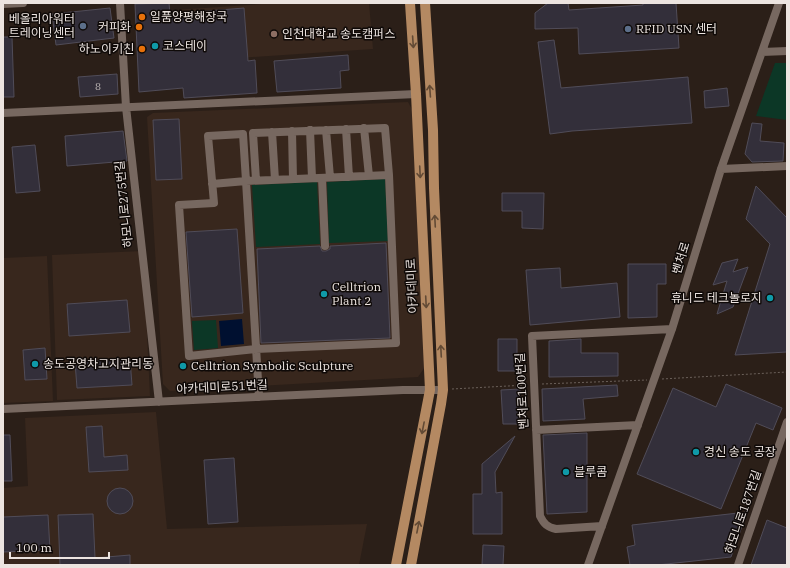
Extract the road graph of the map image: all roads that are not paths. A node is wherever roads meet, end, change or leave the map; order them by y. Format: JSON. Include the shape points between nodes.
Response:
{"nodes":[{"id":1,"x":23,"y":3,"type":"edge"},
{"id":2,"x":120,"y":3,"type":"edge"},
{"id":3,"x":410,"y":3,"type":"edge"},
{"id":4,"x":425,"y":3,"type":"edge"},
{"id":5,"x":780,"y":3,"type":"edge"},
{"id":6,"x":3,"y":4,"type":"edge"},
{"id":7,"x":787,"y":51,"type":"edge"},
{"id":8,"x":762,"y":52,"type":"junction"},
{"id":9,"x":416,"y":94,"type":"junction"},
{"id":10,"x":126,"y":108,"type":"junction"},
{"id":11,"x":3,"y":113,"type":"edge"},
{"id":12,"x":364,"y":128,"type":"junction"},
{"id":13,"x":346,"y":129,"type":"junction"},
{"id":14,"x":310,"y":130,"type":"junction"},
{"id":15,"x":326,"y":130,"type":"junction"},
{"id":16,"x":292,"y":131,"type":"junction"},
{"id":17,"x":272,"y":132,"type":"junction"},
{"id":18,"x":787,"y":166,"type":"edge"},
{"id":19,"x":721,"y":169,"type":"junction"},
{"id":20,"x":389,"y":175,"type":"junction"},
{"id":21,"x":349,"y":176,"type":"junction"},
{"id":22,"x":368,"y":176,"type":"junction"},
{"id":23,"x":312,"y":178,"type":"junction"},
{"id":24,"x":326,"y":178,"type":"junction"},
{"id":25,"x":293,"y":179,"type":"junction"},
{"id":26,"x":256,"y":180,"type":"junction"},
{"id":27,"x":275,"y":180,"type":"junction"},
{"id":28,"x":246,"y":181,"type":"junction"},
{"id":29,"x":212,"y":184,"type":"junction"},
{"id":30,"x":325,"y":246,"type":"dead end"},
{"id":31,"x":672,"y":329,"type":"junction"},
{"id":32,"x":256,"y":349,"type":"junction"},
{"id":33,"x":430,"y":390,"type":"junction"},
{"id":34,"x":443,"y":390,"type":"junction"},
{"id":35,"x":259,"y":397,"type":"junction"},
{"id":36,"x":159,"y":402,"type":"junction"},
{"id":37,"x":3,"y":409,"type":"edge"},
{"id":38,"x":787,"y":422,"type":"edge"},
{"id":39,"x":638,"y":425,"type":"junction"},
{"id":40,"x":536,"y":430,"type":"junction"},
{"id":41,"x":602,"y":526,"type":"junction"},
{"id":42,"x":396,"y":565,"type":"edge"},
{"id":43,"x":411,"y":565,"type":"edge"},
{"id":44,"x":588,"y":565,"type":"edge"},
{"id":45,"x":738,"y":565,"type":"edge"}],
"edges":[{"from":1,"to":6,"type":"street"},
{"from":2,"to":10,"type":"street","name":"하모니로275번길"},
{"from":3,"to":9,"type":"main road","name":"아카데미로","one_way":true},
{"from":34,"to":4,"type":"main road","one_way":true,"via":[[433,130]]},
{"from":5,"to":8,"type":"street","name":"벤처로"},
{"from":7,"to":8,"type":"street"},
{"from":8,"to":19,"type":"street","name":"벤처로"},
{"from":9,"to":10,"type":"street"},
{"from":9,"to":33,"type":"main road","name":"아카데미로","one_way":true},
{"from":10,"to":11,"type":"street"},
{"from":10,"to":36,"type":"street","name":"하모니로275번길"},
{"from":12,"to":13,"type":"street"},
{"from":12,"to":20,"type":"street","via":[[385,128]]},
{"from":12,"to":22,"type":"street"},
{"from":13,"to":15,"type":"street"},
{"from":13,"to":21,"type":"street"},
{"from":14,"to":15,"type":"street"},
{"from":14,"to":16,"type":"street"},
{"from":14,"to":23,"type":"street"},
{"from":15,"to":24,"type":"street"},
{"from":16,"to":17,"type":"street"},
{"from":16,"to":25,"type":"street"},
{"from":17,"to":26,"type":"street","via":[[253,133]]},
{"from":17,"to":27,"type":"street"},
{"from":18,"to":19,"type":"street"},
{"from":19,"to":31,"type":"street","name":"벤처로"},
{"from":20,"to":22,"type":"street"},
{"from":20,"to":32,"type":"street","via":[[396,343]]},
{"from":21,"to":22,"type":"street"},
{"from":21,"to":24,"type":"street"},
{"from":23,"to":24,"type":"street"},
{"from":23,"to":25,"type":"street"},
{"from":24,"to":30,"type":"street"},
{"from":25,"to":27,"type":"street"},
{"from":26,"to":27,"type":"street"},
{"from":26,"to":28,"type":"street"},
{"from":28,"to":29,"type":"street"},
{"from":28,"to":29,"type":"street","via":[[243,134],[208,136]]},
{"from":28,"to":32,"type":"street"},
{"from":29,"to":32,"type":"street","via":[[214,203],[179,205],[189,356]]},
{"from":31,"to":39,"type":"street","name":"벤처로"},
{"from":31,"to":40,"type":"street","name":"벤처로100번길","via":[[532,336]]},
{"from":32,"to":35,"type":"street"},
{"from":33,"to":34,"type":"street","name":"아카데미로51번길"},
{"from":33,"to":35,"type":"street","name":"아카데미로51번길"},
{"from":33,"to":42,"type":"main road","name":"아카데미로","one_way":true},
{"from":43,"to":34,"type":"main road","one_way":true},
{"from":35,"to":36,"type":"street","name":"아카데미로51번길"},
{"from":36,"to":37,"type":"street","name":"아카데미로51번길"},
{"from":38,"to":45,"type":"street","name":"하모니로187번길"},
{"from":39,"to":40,"type":"street"},
{"from":39,"to":41,"type":"street","name":"벤처로"},
{"from":40,"to":41,"type":"street","name":"벤처로100번길","via":[[540,516],[543,523],[549,528]]},
{"from":41,"to":44,"type":"street","name":"벤처로"}]}
